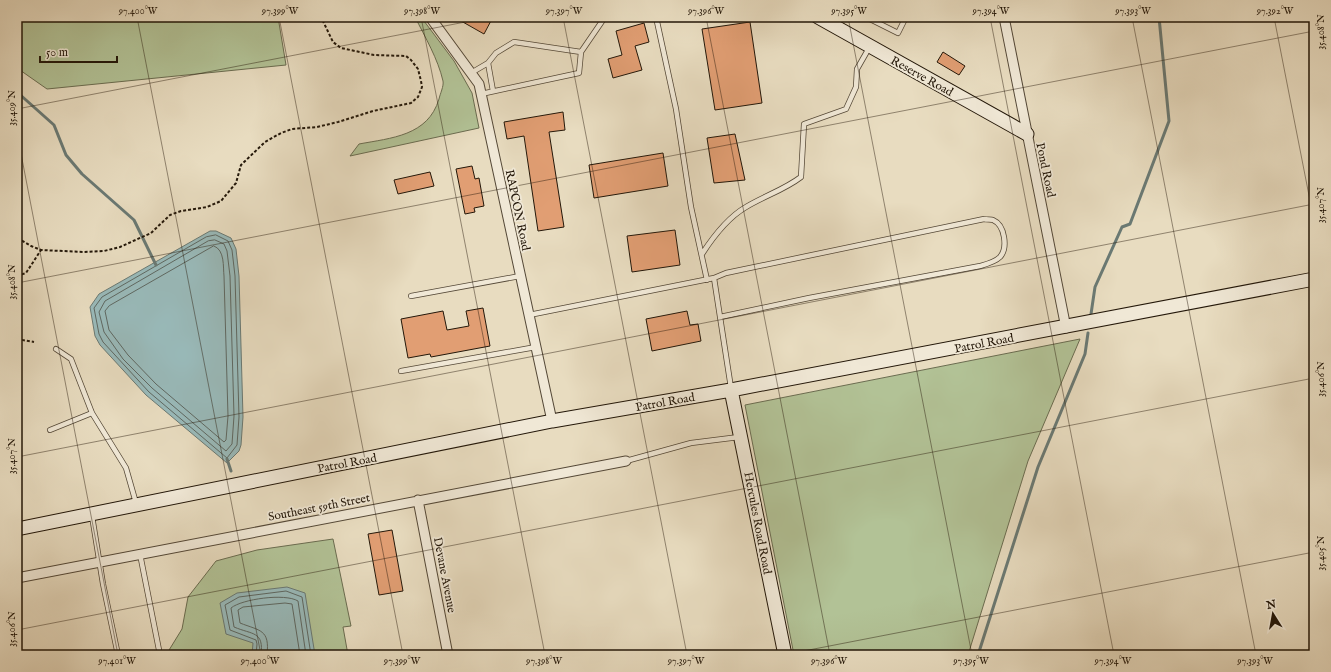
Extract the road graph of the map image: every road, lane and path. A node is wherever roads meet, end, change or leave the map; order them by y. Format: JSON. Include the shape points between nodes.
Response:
{"nodes":[{"id":1,"x":321,"y":17,"type":"edge"},
{"id":2,"x":430,"y":17,"type":"edge"},
{"id":3,"x":605,"y":17,"type":"edge"},
{"id":4,"x":656,"y":17,"type":"edge"},
{"id":5,"x":818,"y":17,"type":"edge"},
{"id":6,"x":866,"y":17,"type":"edge"},
{"id":7,"x":906,"y":17,"type":"edge"},
{"id":8,"x":1004,"y":17,"type":"edge"},
{"id":9,"x":870,"y":46,"type":"junction"},
{"id":10,"x":581,"y":52,"type":"junction"},
{"id":11,"x":488,"y":63,"type":"junction"},
{"id":12,"x":471,"y":73,"type":"junction"},
{"id":13,"x":494,"y":91,"type":"junction"},
{"id":14,"x":481,"y":94,"type":"junction"},
{"id":15,"x":1026,"y":134,"type":"junction"},
{"id":16,"x":17,"y":232,"type":"edge"},
{"id":17,"x":40,"y":250,"type":"junction"},
{"id":18,"x":702,"y":254,"type":"junction"},
{"id":19,"x":17,"y":276,"type":"edge"},
{"id":20,"x":520,"y":276,"type":"junction"},
{"id":21,"x":714,"y":278,"type":"junction"},
{"id":22,"x":1314,"y":279,"type":"edge"},
{"id":23,"x":707,"y":280,"type":"junction"},
{"id":24,"x":411,"y":296,"type":"dead end"},
{"id":25,"x":529,"y":315,"type":"junction"},
{"id":26,"x":720,"y":317,"type":"junction"},
{"id":27,"x":1066,"y":328,"type":"junction"},
{"id":28,"x":17,"y":339,"type":"edge"},
{"id":29,"x":34,"y":342,"type":"dead end"},
{"id":30,"x":536,"y":347,"type":"junction"},
{"id":31,"x":56,"y":349,"type":"dead end"},
{"id":32,"x":401,"y":372,"type":"dead end"},
{"id":33,"x":731,"y":390,"type":"junction"},
{"id":34,"x":92,"y":413,"type":"junction"},
{"id":35,"x":552,"y":421,"type":"junction"},
{"id":36,"x":50,"y":430,"type":"dead end"},
{"id":37,"x":741,"y":437,"type":"junction"},
{"id":38,"x":626,"y":461,"type":"joint"},
{"id":39,"x":418,"y":500,"type":"junction"},
{"id":40,"x":137,"y":505,"type":"junction"},
{"id":41,"x":92,"y":514,"type":"junction"},
{"id":42,"x":17,"y":529,"type":"edge"},
{"id":43,"x":140,"y":554,"type":"junction"},
{"id":44,"x":100,"y":561,"type":"junction"},
{"id":45,"x":17,"y":578,"type":"edge"},
{"id":46,"x":118,"y":655,"type":"edge"},
{"id":47,"x":160,"y":655,"type":"edge"},
{"id":48,"x":448,"y":655,"type":"edge"},
{"id":49,"x":785,"y":655,"type":"edge"}],
"edges":[{"from":1,"to":17,"type":"path","via":[[333,42],[341,48],[374,55],[406,56],[411,60],[418,69],[421,81],[422,87],[418,97],[411,103],[317,127],[292,129],[281,133],[265,142],[241,165],[236,183],[221,201],[207,207],[170,215],[151,232],[120,247],[91,252]]},
{"from":2,"to":12,"type":"street","name":"RAPCON Road"},
{"from":3,"to":10,"type":"lane"},
{"from":4,"to":18,"type":"lane","via":[[676,109],[691,207]]},
{"from":5,"to":9,"type":"street","name":"Reserve Road","via":[[832,22]]},
{"from":6,"to":7,"type":"lane","via":[[898,33]]},
{"from":8,"to":15,"type":"street","name":"Pond Road"},
{"from":9,"to":15,"type":"street","name":"Reserve Road"},
{"from":9,"to":18,"type":"lane","via":[[857,69],[856,87],[846,108],[804,124],[801,177],[789,186],[745,208],[714,234]]},
{"from":10,"to":11,"type":"lane","via":[[514,42],[496,53]]},
{"from":10,"to":13,"type":"lane","via":[[579,73]]},
{"from":11,"to":12,"type":"lane"},
{"from":11,"to":13,"type":"lane"},
{"from":12,"to":14,"type":"street","name":"RAPCON Road","via":[[479,84]]},
{"from":13,"to":14,"type":"lane"},
{"from":14,"to":20,"type":"street","name":"RAPCON Road"},
{"from":15,"to":27,"type":"street","name":"Pond Road"},
{"from":16,"to":17,"type":"path","via":[[21,240]]},
{"from":17,"to":19,"type":"path","via":[[26,274]]},
{"from":18,"to":23,"type":"lane"},
{"from":20,"to":24,"type":"lane"},
{"from":20,"to":25,"type":"street","name":"RAPCON Road"},
{"from":21,"to":23,"type":"lane"},
{"from":21,"to":26,"type":"lane"},
{"from":21,"to":26,"type":"lane","via":[[726,273],[984,219],[993,220],[999,225],[1004,240],[1000,257],[980,266]]},
{"from":22,"to":27,"type":"street","name":"Patrol Road"},
{"from":23,"to":25,"type":"lane"},
{"from":25,"to":30,"type":"street","name":"RAPCON Road"},
{"from":26,"to":33,"type":"lane"},
{"from":27,"to":33,"type":"street","name":"Patrol Road"},
{"from":28,"to":29,"type":"path"},
{"from":30,"to":32,"type":"lane"},
{"from":30,"to":35,"type":"street","name":"RAPCON Road"},
{"from":31,"to":34,"type":"lane","via":[[71,359]]},
{"from":33,"to":35,"type":"street","name":"Patrol Road"},
{"from":33,"to":37,"type":"street","name":"Hercules Road Road"},
{"from":34,"to":36,"type":"lane"},
{"from":34,"to":40,"type":"lane","via":[[126,468]]},
{"from":35,"to":40,"type":"street","name":"Patrol Road"},
{"from":37,"to":38,"type":"lane","via":[[691,444]]},
{"from":37,"to":49,"type":"street","name":"Hercules Road Road"},
{"from":38,"to":39,"type":"street","name":"Southeast 59th Street"},
{"from":39,"to":43,"type":"street","name":"Southeast 59th Street"},
{"from":39,"to":48,"type":"street","name":"Devane Avenue"},
{"from":40,"to":41,"type":"street","name":"Patrol Road"},
{"from":41,"to":42,"type":"street","name":"Patrol Road"},
{"from":41,"to":44,"type":"lane"},
{"from":43,"to":44,"type":"street","name":"Southeast 59th Street"},
{"from":43,"to":47,"type":"lane"},
{"from":44,"to":45,"type":"street","name":"Southeast 59th Street"},
{"from":44,"to":46,"type":"lane"}]}
